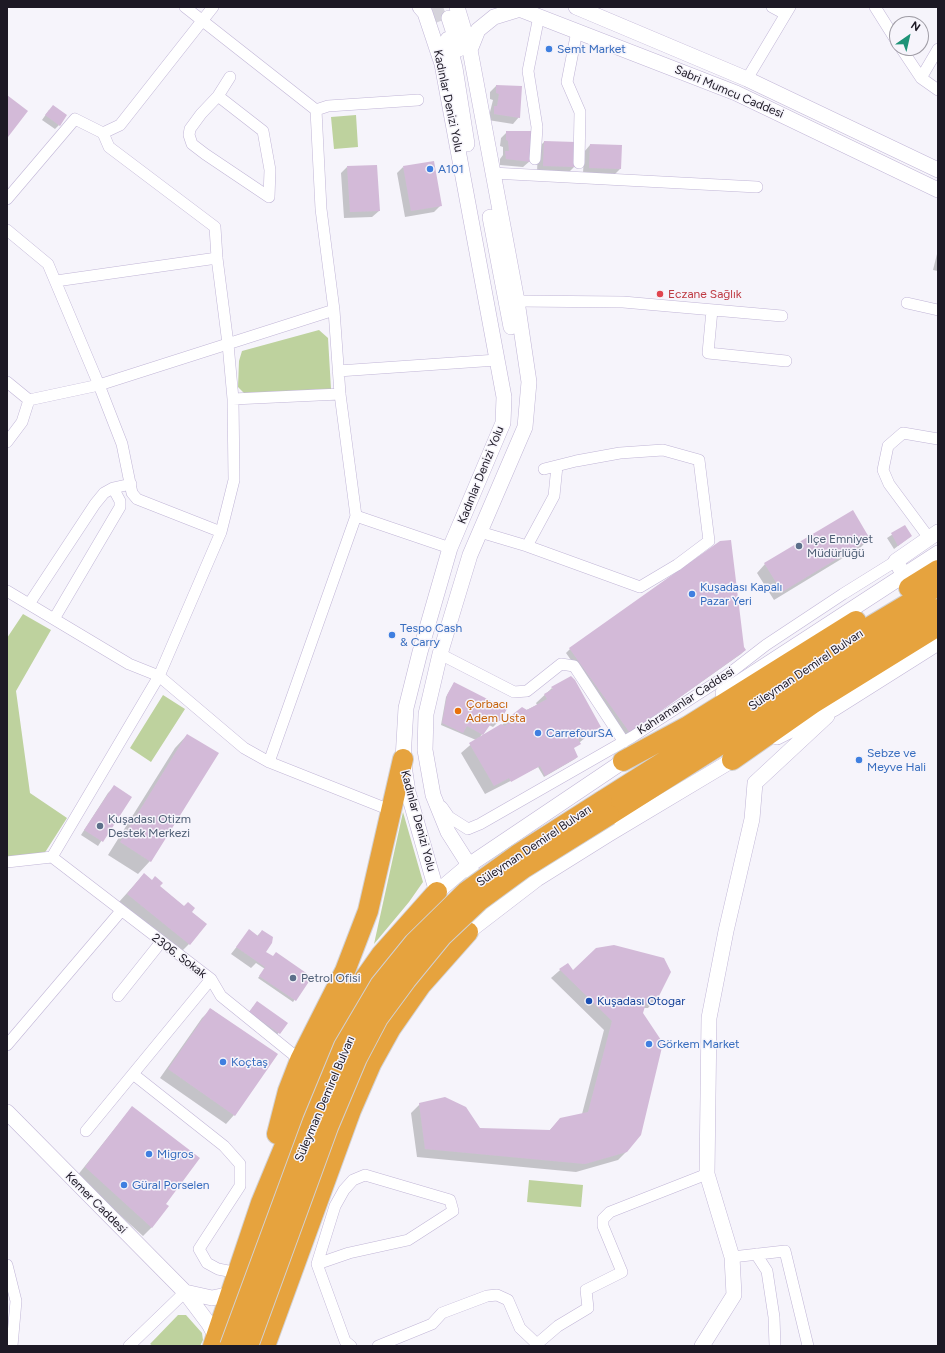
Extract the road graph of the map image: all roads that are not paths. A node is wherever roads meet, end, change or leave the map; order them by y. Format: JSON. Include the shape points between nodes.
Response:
{"nodes":[{"id":1,"x":185,"y":7,"type":"edge"},
{"id":2,"x":213,"y":7,"type":"edge"},
{"id":3,"x":420,"y":7,"type":"edge"},
{"id":4,"x":577,"y":7,"type":"edge"},
{"id":5,"x":772,"y":7,"type":"edge"},
{"id":6,"x":875,"y":7,"type":"edge"},
{"id":7,"x":517,"y":8,"type":"edge"},
{"id":8,"x":787,"y":10,"type":"edge"},
{"id":9,"x":449,"y":16,"type":"edge"},
{"id":10,"x":539,"y":16,"type":"junction"},
{"id":11,"x":203,"y":22,"type":"junction"},
{"id":12,"x":889,"y":29,"type":"edge"},
{"id":13,"x":578,"y":30,"type":"junction"},
{"id":14,"x":938,"y":49,"type":"edge"},
{"id":15,"x":470,"y":50,"type":"junction"},
{"id":16,"x":906,"y":56,"type":"edge"},
{"id":17,"x":230,"y":77,"type":"dead end"},
{"id":18,"x":921,"y":78,"type":"junction"},
{"id":19,"x":746,"y":79,"type":"junction"},
{"id":20,"x":938,"y":90,"type":"edge"},
{"id":21,"x":218,"y":96,"type":"junction"},
{"id":22,"x":418,"y":100,"type":"dead end"},
{"id":23,"x":316,"y":110,"type":"junction"},
{"id":24,"x":103,"y":133,"type":"junction"},
{"id":25,"x":535,"y":159,"type":"dead end"},
{"id":26,"x":579,"y":163,"type":"dead end"},
{"id":27,"x":938,"y":170,"type":"edge"},
{"id":28,"x":492,"y":173,"type":"junction"},
{"id":29,"x":757,"y":187,"type":"dead end"},
{"id":30,"x":938,"y":190,"type":"edge"},
{"id":31,"x":7,"y":199,"type":"edge"},
{"id":32,"x":7,"y":230,"type":"edge"},
{"id":33,"x":217,"y":258,"type":"junction"},
{"id":34,"x":56,"y":281,"type":"junction"},
{"id":35,"x":517,"y":301,"type":"junction"},
{"id":36,"x":907,"y":303,"type":"dead end"},
{"id":37,"x":334,"y":310,"type":"junction"},
{"id":38,"x":712,"y":310,"type":"junction"},
{"id":39,"x":938,"y":310,"type":"edge"},
{"id":40,"x":782,"y":316,"type":"dead end"},
{"id":41,"x":228,"y":344,"type":"junction"},
{"id":42,"x":497,"y":360,"type":"junction"},
{"id":43,"x":786,"y":361,"type":"dead end"},
{"id":44,"x":338,"y":371,"type":"junction"},
{"id":45,"x":7,"y":382,"type":"edge"},
{"id":46,"x":99,"y":385,"type":"junction"},
{"id":47,"x":340,"y":394,"type":"junction"},
{"id":48,"x":233,"y":399,"type":"junction"},
{"id":49,"x":29,"y":400,"type":"junction"},
{"id":50,"x":503,"y":423,"type":"junction"},
{"id":51,"x":525,"y":427,"type":"junction"},
{"id":52,"x":938,"y":439,"type":"edge"},
{"id":53,"x":7,"y":442,"type":"edge"},
{"id":54,"x":558,"y":466,"type":"junction"},
{"id":55,"x":544,"y":469,"type":"dead end"},
{"id":56,"x":131,"y":484,"type":"junction"},
{"id":57,"x":113,"y":488,"type":"junction"},
{"id":58,"x":356,"y":516,"type":"junction"},
{"id":59,"x":221,"y":532,"type":"junction"},
{"id":60,"x":480,"y":532,"type":"junction"},
{"id":61,"x":934,"y":535,"type":"edge"},
{"id":62,"x":527,"y":546,"type":"junction"},
{"id":63,"x":450,"y":548,"type":"junction"},
{"id":64,"x":938,"y":553,"type":"edge"},
{"id":65,"x":470,"y":555,"type":"junction"},
{"id":66,"x":899,"y":568,"type":"junction"},
{"id":67,"x":938,"y":570,"type":"edge"},
{"id":68,"x":938,"y":586,"type":"edge"},
{"id":69,"x":7,"y":591,"type":"edge"},
{"id":70,"x":29,"y":604,"type":"junction"},
{"id":71,"x":938,"y":609,"type":"edge"},
{"id":72,"x":54,"y":619,"type":"junction"},
{"id":73,"x":938,"y":626,"type":"edge"},
{"id":74,"x":938,"y":643,"type":"edge"},
{"id":75,"x":440,"y":654,"type":"junction"},
{"id":76,"x":160,"y":676,"type":"junction"},
{"id":77,"x":835,"y":708,"type":"junction"},
{"id":78,"x":624,"y":752,"type":"junction"},
{"id":79,"x":403,"y":758,"type":"junction"},
{"id":80,"x":732,"y":760,"type":"junction"},
{"id":81,"x":269,"y":762,"type":"junction"},
{"id":82,"x":433,"y":795,"type":"junction"},
{"id":83,"x":606,"y":808,"type":"junction"},
{"id":84,"x":390,"y":810,"type":"junction"},
{"id":85,"x":444,"y":823,"type":"junction"},
{"id":86,"x":499,"y":844,"type":"junction"},
{"id":87,"x":52,"y":857,"type":"junction"},
{"id":88,"x":7,"y":862,"type":"edge"},
{"id":89,"x":469,"y":865,"type":"junction"},
{"id":90,"x":438,"y":892,"type":"junction"},
{"id":91,"x":121,"y":911,"type":"junction"},
{"id":92,"x":495,"y":911,"type":"junction"},
{"id":93,"x":468,"y":932,"type":"junction"},
{"id":94,"x":161,"y":942,"type":"junction"},
{"id":95,"x":381,"y":955,"type":"junction"},
{"id":96,"x":211,"y":979,"type":"junction"},
{"id":97,"x":421,"y":985,"type":"junction"},
{"id":98,"x":118,"y":996,"type":"dead end"},
{"id":99,"x":7,"y":1045,"type":"edge"},
{"id":100,"x":300,"y":1060,"type":"junction"},
{"id":101,"x":133,"y":1074,"type":"junction"},
{"id":102,"x":7,"y":1112,"type":"edge"},
{"id":103,"x":86,"y":1131,"type":"dead end"},
{"id":104,"x":707,"y":1174,"type":"junction"},
{"id":105,"x":261,"y":1203,"type":"junction"},
{"id":106,"x":756,"y":1254,"type":"junction"},
{"id":107,"x":732,"y":1257,"type":"junction"},
{"id":108,"x":7,"y":1264,"type":"edge"},
{"id":109,"x":317,"y":1264,"type":"junction"},
{"id":110,"x":238,"y":1273,"type":"junction"},
{"id":111,"x":185,"y":1292,"type":"junction"},
{"id":112,"x":231,"y":1294,"type":"junction"},
{"id":113,"x":220,"y":1343,"type":"edge"},
{"id":114,"x":538,"y":1345,"type":"edge"},
{"id":115,"x":12,"y":1346,"type":"edge"},
{"id":116,"x":130,"y":1346,"type":"edge"},
{"id":117,"x":248,"y":1346,"type":"edge"},
{"id":118,"x":265,"y":1346,"type":"edge"},
{"id":119,"x":351,"y":1346,"type":"edge"},
{"id":120,"x":378,"y":1346,"type":"edge"},
{"id":121,"x":702,"y":1346,"type":"edge"},
{"id":122,"x":775,"y":1346,"type":"edge"},
{"id":123,"x":808,"y":1346,"type":"edge"}],
"edges":[{"from":1,"to":11,"type":"street"},
{"from":2,"to":11,"type":"street"},
{"from":3,"to":42,"type":"main road","name":"Kadınlar Denizi Yolu","via":[[425,13],[442,64]]},
{"from":4,"to":19,"type":"main road","name":"Sabri Mumcu Caddesi"},
{"from":5,"to":8,"type":"street"},
{"from":6,"to":12,"type":"street"},
{"from":7,"to":10,"type":"main road","name":"Sabri Mumcu Caddesi"},
{"from":7,"to":15,"type":"main road","via":[[494,17],[478,30]]},
{"from":8,"to":19,"type":"street"},
{"from":9,"to":15,"type":"main road","name":"Kadınlar Denizi Yolu"},
{"from":9,"to":50,"type":"main road","via":[[450,46],[501,330],[509,396]]},
{"from":9,"to":51,"type":"main road","via":[[459,47],[517,361]]},
{"from":10,"to":13,"type":"main road","name":"Sabri Mumcu Caddesi"},
{"from":10,"to":25,"type":"street","via":[[528,71],[537,127]]},
{"from":11,"to":23,"type":"street"},
{"from":11,"to":24,"type":"street","via":[[120,125]]},
{"from":13,"to":26,"type":"street","via":[[567,82],[580,112]]},
{"from":13,"to":30,"type":"main road","name":"Sabri Mumcu Caddesi","via":[[736,93]]},
{"from":14,"to":18,"type":"street"},
{"from":15,"to":28,"type":"main road","name":"Kadınlar Denizi Yolu"},
{"from":16,"to":18,"type":"street"},
{"from":17,"to":21,"type":"street"},
{"from":18,"to":20,"type":"street"},
{"from":19,"to":27,"type":"main road","name":"Sabri Mumcu Caddesi"},
{"from":21,"to":21,"type":"street","via":[[190,129],[192,144],[269,197],[270,170],[263,131]]},
{"from":22,"to":23,"type":"street","via":[[328,106]]},
{"from":23,"to":37,"type":"street","via":[[321,209]]},
{"from":24,"to":31,"type":"street","via":[[75,119]]},
{"from":24,"to":33,"type":"street","via":[[109,147],[215,227]]},
{"from":28,"to":29,"type":"street"},
{"from":28,"to":35,"type":"main road","name":"Kadınlar Denizi Yolu"},
{"from":32,"to":34,"type":"street","via":[[48,264]]},
{"from":33,"to":34,"type":"street"},
{"from":33,"to":41,"type":"street"},
{"from":34,"to":46,"type":"street"},
{"from":35,"to":38,"type":"street","via":[[622,302]]},
{"from":35,"to":51,"type":"main road","name":"Kadınlar Denizi Yolu","via":[[529,382]]},
{"from":36,"to":39,"type":"street"},
{"from":37,"to":41,"type":"street"},
{"from":37,"to":44,"type":"street"},
{"from":38,"to":40,"type":"street"},
{"from":38,"to":43,"type":"street","via":[[708,353]]},
{"from":41,"to":46,"type":"street"},
{"from":41,"to":48,"type":"street"},
{"from":42,"to":44,"type":"street"},
{"from":42,"to":50,"type":"main road","name":"Kadınlar Denizi Yolu","via":[[504,397]]},
{"from":44,"to":47,"type":"street"},
{"from":45,"to":49,"type":"street"},
{"from":46,"to":49,"type":"street"},
{"from":46,"to":56,"type":"street","via":[[122,444]]},
{"from":47,"to":48,"type":"street"},
{"from":47,"to":58,"type":"street"},
{"from":48,"to":59,"type":"street","via":[[234,480]]},
{"from":49,"to":53,"type":"street","via":[[22,422]]},
{"from":50,"to":63,"type":"main road","name":"Kadınlar Denizi Yolu"},
{"from":51,"to":60,"type":"main road","name":"Kadınlar Denizi Yolu"},
{"from":52,"to":61,"type":"street","via":[[903,433],[888,446],[883,470],[889,484]]},
{"from":54,"to":55,"type":"street"},
{"from":54,"to":62,"type":"street","via":[[554,496]]},
{"from":54,"to":62,"type":"street","via":[[620,454],[663,450],[699,460],[709,541],[640,587]]},
{"from":56,"to":57,"type":"street"},
{"from":56,"to":59,"type":"street","via":[[132,493],[137,499]]},
{"from":57,"to":70,"type":"street","via":[[104,493],[95,504]]},
{"from":57,"to":72,"type":"street","via":[[120,506]]},
{"from":58,"to":63,"type":"street"},
{"from":58,"to":81,"type":"street"},
{"from":59,"to":76,"type":"street"},
{"from":60,"to":62,"type":"street"},
{"from":60,"to":65,"type":"main road","name":"Kadınlar Denizi Yolu"},
{"from":61,"to":66,"type":"main road"},
{"from":63,"to":65,"type":"main road"},
{"from":63,"to":79,"type":"main road","name":"Kadınlar Denizi Yolu","via":[[406,708]]},
{"from":64,"to":66,"type":"main road"},
{"from":65,"to":75,"type":"main road","name":"Kadınlar Denizi Yolu"},
{"from":66,"to":78,"type":"main road"},
{"from":67,"to":78,"type":"highway","via":[[694,722]]},
{"from":68,"to":83,"type":"highway","name":"Süleyman Demirel Bulvarı","via":[[871,626]]},
{"from":69,"to":70,"type":"street"},
{"from":70,"to":72,"type":"street"},
{"from":71,"to":83,"type":"highway","name":"Süleyman Demirel Bulvarı"},
{"from":72,"to":76,"type":"street","via":[[129,664]]},
{"from":73,"to":80,"type":"highway","via":[[812,704]]},
{"from":74,"to":77,"type":"main road"},
{"from":75,"to":78,"type":"street","via":[[514,692],[527,691],[561,664],[574,666]]},
{"from":75,"to":82,"type":"main road","name":"Kadınlar Denizi Yolu","via":[[426,714],[425,750]]},
{"from":76,"to":81,"type":"street","via":[[244,748]]},
{"from":76,"to":87,"type":"street"},
{"from":77,"to":80,"type":"main road"},
{"from":77,"to":104,"type":"main road","via":[[755,783],[752,819],[709,1018]]},
{"from":78,"to":82,"type":"street","via":[[468,828],[449,817]]},
{"from":78,"to":86,"type":"main road"},
{"from":79,"to":84,"type":"highway"},
{"from":79,"to":90,"type":"main road","name":"Kadınlar Denizi Yolu","via":[[408,792]]},
{"from":80,"to":92,"type":"main road","via":[[543,875]]},
{"from":81,"to":84,"type":"street"},
{"from":82,"to":85,"type":"main road","name":"Kadınlar Denizi Yolu"},
{"from":83,"to":113,"type":"highway","name":"Süleyman Demirel Bulvarı","bridge":true,"via":[[517,855],[467,891],[414,943],[380,985],[341,1053]]},
{"from":83,"to":117,"type":"highway","name":"Süleyman Demirel Bulvarı","bridge":true,"via":[[479,901],[442,936],[378,1018],[357,1058],[328,1127]]},
{"from":84,"to":100,"type":"highway","via":[[368,911],[356,945]]},
{"from":85,"to":86,"type":"main road","via":[[464,844],[477,850]]},
{"from":85,"to":89,"type":"main road","name":"Kadınlar Denizi Yolu"},
{"from":86,"to":89,"type":"main road"},
{"from":87,"to":88,"type":"street"},
{"from":87,"to":91,"type":"street","name":"2306. Sokak"},
{"from":89,"to":90,"type":"main road"},
{"from":89,"to":92,"type":"main road","name":"Kadınlar Denizi Yolu","via":[[479,889]]},
{"from":90,"to":93,"type":"main road","name":"Kadınlar Denizi Yolu","via":[[441,908],[447,917]]},
{"from":90,"to":95,"type":"highway"},
{"from":91,"to":94,"type":"street","name":"2306. Sokak"},
{"from":91,"to":99,"type":"street"},
{"from":92,"to":93,"type":"main road"},
{"from":93,"to":97,"type":"highway"},
{"from":94,"to":96,"type":"street","name":"2306. Sokak"},
{"from":94,"to":98,"type":"street"},
{"from":95,"to":97,"type":"highway","via":[[401,951],[410,955],[420,969]]},
{"from":95,"to":105,"type":"highway","via":[[350,999],[332,1034]]},
{"from":96,"to":100,"type":"street","name":"2306. Sokak","via":[[221,996]]},
{"from":96,"to":101,"type":"street"},
{"from":97,"to":118,"type":"highway","via":[[384,1040],[351,1110]]},
{"from":100,"to":105,"type":"highway","via":[[288,1091]]},
{"from":101,"to":103,"type":"street"},
{"from":101,"to":110,"type":"street","via":[[224,1146],[240,1164],[240,1186],[199,1249],[207,1263],[218,1269]]},
{"from":102,"to":111,"type":"main road","name":"Kemer Caddesi"},
{"from":104,"to":107,"type":"main road"},
{"from":104,"to":114,"type":"street","via":[[610,1212],[603,1219],[603,1226],[622,1272],[586,1290],[588,1308],[558,1326]]},
{"from":105,"to":110,"type":"highway"},
{"from":106,"to":107,"type":"street"},
{"from":106,"to":122,"type":"street","via":[[767,1271],[774,1317]]},
{"from":106,"to":123,"type":"street","via":[[785,1251]]},
{"from":107,"to":121,"type":"main road","via":[[734,1296]]},
{"from":108,"to":115,"type":"street","via":[[16,1301]]},
{"from":109,"to":109,"type":"street","via":[[349,1253],[408,1240],[453,1211],[450,1200],[365,1175],[353,1180],[335,1206]]},
{"from":109,"to":119,"type":"street","via":[[345,1341]]},
{"from":110,"to":112,"type":"highway"},
{"from":111,"to":112,"type":"main road","via":[[212,1298]]},
{"from":111,"to":113,"type":"main road","name":"Kemer Caddesi"},
{"from":111,"to":116,"type":"street"},
{"from":112,"to":113,"type":"highway"},
{"from":114,"to":120,"type":"street","via":[[520,1328],[508,1300],[496,1295],[442,1313],[432,1324]]}]}
